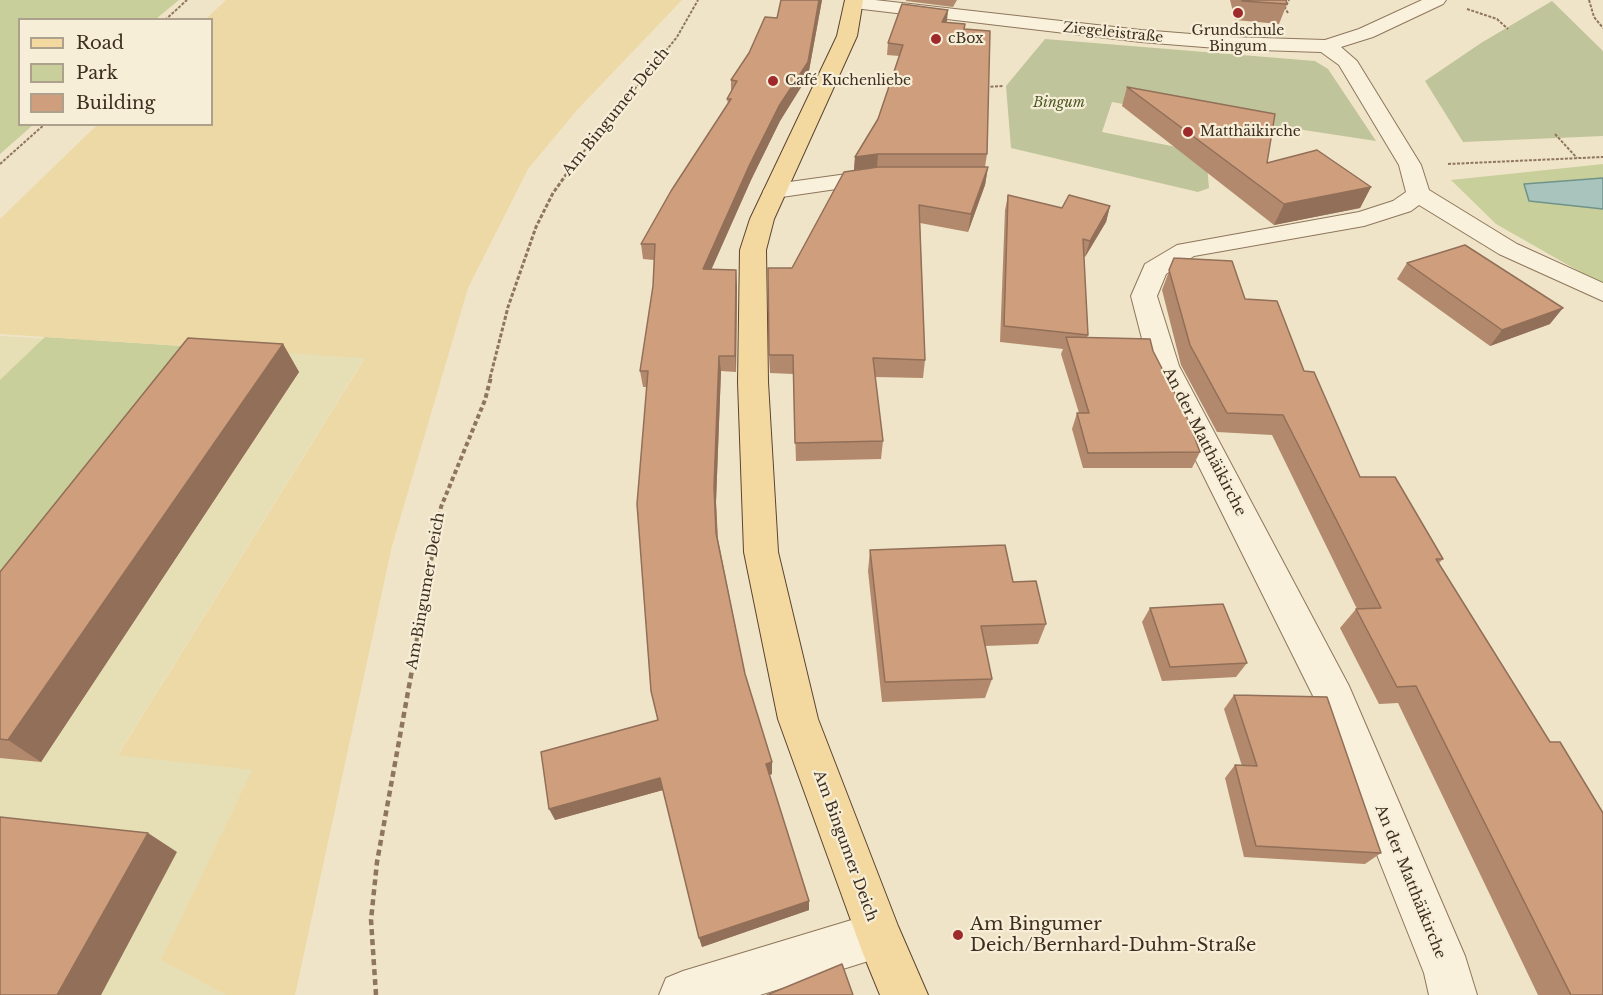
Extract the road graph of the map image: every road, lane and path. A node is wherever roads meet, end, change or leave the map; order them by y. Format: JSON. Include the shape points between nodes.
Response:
{"nodes":[{"id":1,"x":187,"y":0,"type":"edge"},
{"id":2,"x":698,"y":0,"type":"edge"},
{"id":3,"x":1033,"y":0,"type":"edge"},
{"id":4,"x":1437,"y":0,"type":"edge"},
{"id":5,"x":1589,"y":0,"type":"edge"},
{"id":6,"x":854,"y":2,"type":"edge"},
{"id":7,"x":167,"y":18,"type":"edge"},
{"id":8,"x":1497,"y":19,"type":"dead end"},
{"id":9,"x":1029,"y":23,"type":"junction"},
{"id":10,"x":1603,"y":28,"type":"edge"},
{"id":11,"x":1508,"y":29,"type":"dead end"},
{"id":12,"x":1326,"y":46,"type":"junction"},
{"id":13,"x":1003,"y":86,"type":"dead end"},
{"id":14,"x":978,"y":87,"type":"edge"},
{"id":15,"x":43,"y":126,"type":"edge"},
{"id":16,"x":1555,"y":134,"type":"dead end"},
{"id":17,"x":1603,"y":157,"type":"edge"},
{"id":18,"x":1577,"y":158,"type":"junction"},
{"id":19,"x":0,"y":164,"type":"edge"},
{"id":20,"x":900,"y":176,"type":"edge"},
{"id":21,"x":1414,"y":179,"type":"junction"},
{"id":22,"x":775,"y":191,"type":"junction"},
{"id":23,"x":1603,"y":292,"type":"edge"},
{"id":24,"x":878,"y":935,"type":"junction"},
{"id":25,"x":376,"y":995,"type":"edge"},
{"id":26,"x":683,"y":995,"type":"edge"},
{"id":27,"x":904,"y":995,"type":"edge"},
{"id":28,"x":1453,"y":995,"type":"edge"}],
"edges":[{"from":1,"to":7,"type":"path"},
{"from":2,"to":25,"type":"path","name":"Am Bingumer Deich","via":[[677,37],[583,150],[553,193],[536,227],[508,307],[484,400],[441,507],[377,862],[370,920]]},
{"from":3,"to":9,"type":"street"},
{"from":4,"to":12,"type":"street","name":"Ziegeleistraße","via":[[1366,33]]},
{"from":5,"to":10,"type":"path","via":[[1594,17]]},
{"from":6,"to":9,"type":"street","name":"Ziegeleistraße"},
{"from":6,"to":22,"type":"main road","name":"Am Bingumer Deich","via":[[847,36],[832,72]]},
{"from":8,"to":11,"type":"path"},
{"from":9,"to":12,"type":"street","name":"Ziegeleistraße","via":[[1197,41]]},
{"from":12,"to":21,"type":"street","via":[[1347,61]]},
{"from":13,"to":14,"type":"path"},
{"from":15,"to":19,"type":"path"},
{"from":16,"to":18,"type":"path"},
{"from":17,"to":18,"type":"path"},
{"from":18,"to":21,"type":"path"},
{"from":20,"to":22,"type":"street"},
{"from":21,"to":23,"type":"street","via":[[1508,249]]},
{"from":21,"to":28,"type":"street","name":"An der Matthäikirche","via":[[1402,206],[1364,219],[1186,250],[1154,270],[1144,296],[1164,366],[1335,699],[1448,973]]},
{"from":22,"to":24,"type":"main road","name":"Am Bingumer Deich","via":[[753,250],[753,382],[761,552],[798,719]]},
{"from":24,"to":26,"type":"street"},
{"from":24,"to":27,"type":"main road","name":"Am Bingumer Deich"}]}
